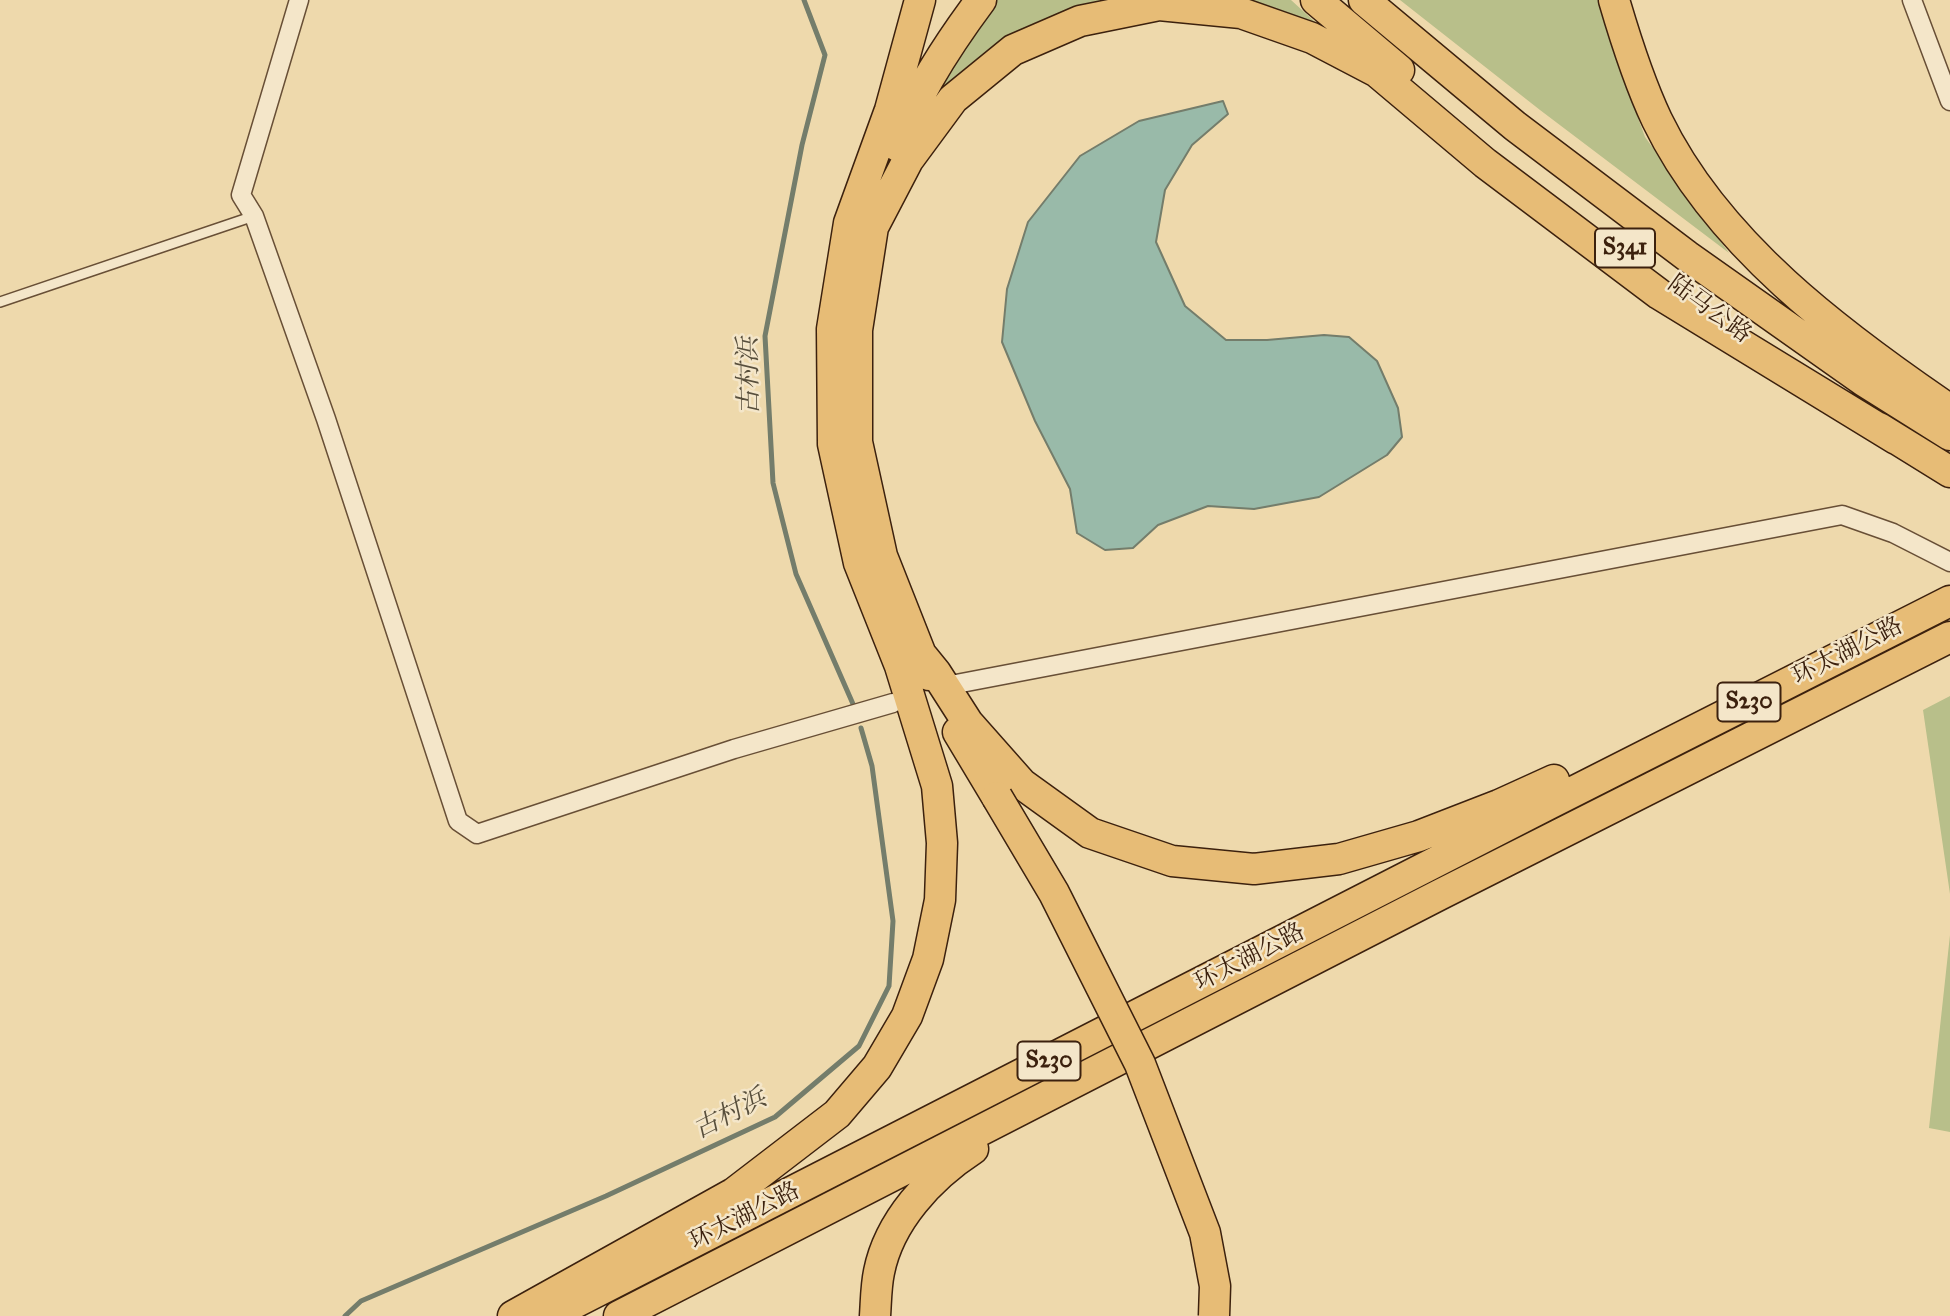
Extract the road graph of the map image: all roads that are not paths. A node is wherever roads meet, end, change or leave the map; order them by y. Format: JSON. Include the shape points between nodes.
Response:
{"nodes":[{"id":1,"x":299,"y":0,"type":"edge"},
{"id":2,"x":920,"y":0,"type":"edge"},
{"id":3,"x":963,"y":0,"type":"edge"},
{"id":4,"x":981,"y":0,"type":"edge"},
{"id":5,"x":1317,"y":0,"type":"edge"},
{"id":6,"x":1364,"y":0,"type":"edge"},
{"id":7,"x":1614,"y":0,"type":"edge"},
{"id":8,"x":1912,"y":0,"type":"edge"},
{"id":9,"x":1950,"y":101,"type":"edge"},
{"id":10,"x":890,"y":110,"type":"junction"},
{"id":11,"x":254,"y":216,"type":"junction"},
{"id":12,"x":873,"y":227,"type":"junction"},
{"id":13,"x":0,"y":302,"type":"edge"},
{"id":14,"x":1950,"y":410,"type":"edge"},
{"id":15,"x":1950,"y":435,"type":"edge"},
{"id":16,"x":1896,"y":439,"type":"junction"},
{"id":17,"x":1950,"y":472,"type":"edge"},
{"id":18,"x":1950,"y":562,"type":"edge"},
{"id":19,"x":1950,"y":601,"type":"edge"},
{"id":20,"x":1950,"y":637,"type":"edge"},
{"id":21,"x":911,"y":662,"type":"junction"},
{"id":22,"x":956,"y":684,"type":"dead end"},
{"id":23,"x":893,"y":703,"type":"dead end"},
{"id":24,"x":1545,"y":795,"type":"junction"},
{"id":25,"x":991,"y":801,"type":"junction"},
{"id":26,"x":1439,"y":895,"type":"junction"},
{"id":27,"x":513,"y":1316,"type":"edge"},
{"id":28,"x":549,"y":1316,"type":"edge"},
{"id":29,"x":619,"y":1316,"type":"edge"},
{"id":30,"x":875,"y":1316,"type":"edge"},
{"id":31,"x":1199,"y":1316,"type":"edge"},
{"id":32,"x":1214,"y":1316,"type":"edge"}],
"edges":[{"from":1,"to":11,"type":"street","via":[[241,195]]},
{"from":2,"to":10,"type":"highway"},
{"from":3,"to":10,"type":"highway"},
{"from":4,"to":12,"type":"highway","via":[[907,118]]},
{"from":5,"to":16,"type":"highway","name":"陆马公路","number":"S341","via":[[1528,175],[1680,289]]},
{"from":6,"to":15,"type":"highway","name":"陆马公路","number":"S341","via":[[1515,126],[1687,256],[1864,381]]},
{"from":7,"to":14,"type":"highway","via":[[1658,122],[1731,229],[1777,278],[1878,361]]},
{"from":8,"to":9,"type":"street"},
{"from":10,"to":21,"type":"highway","via":[[849,223],[832,329],[832,444],[859,563]]},
{"from":11,"to":13,"type":"lane"},
{"from":11,"to":23,"type":"street","via":[[458,821],[477,834],[734,749]]},
{"from":12,"to":16,"type":"highway","via":[[908,160],[953,99],[1013,50],[1080,21],[1159,5],[1241,13],[1312,37],[1377,72],[1485,163],[1659,294]]},
{"from":12,"to":21,"type":"highway","via":[[857,330],[857,442]]},
{"from":16,"to":17,"type":"highway","name":"陆马公路","number":"S341"},
{"from":18,"to":22,"type":"street","via":[[1893,533],[1842,515]]},
{"from":19,"to":24,"type":"highway","name":"环太湖公路"},
{"from":20,"to":26,"type":"highway","name":"环太湖公路","number":"S230"},
{"from":21,"to":24,"type":"highway","via":[[936,673],[968,723],[1022,784],[1090,832],[1172,861],[1254,869],[1339,859],[1499,805]]},
{"from":21,"to":25,"type":"highway","via":[[938,696]]},
{"from":21,"to":27,"type":"highway","via":[[937,786],[940,900],[928,959],[907,1016],[877,1067],[836,1114],[734,1193]]},
{"from":24,"to":28,"type":"highway","name":"环太湖公路","number":"S230"},
{"from":25,"to":31,"type":"highway","via":[[1126,1070],[1191,1237],[1200,1287]]},
{"from":25,"to":32,"type":"highway","bridge":true,"via":[[1054,893],[1140,1064],[1205,1233],[1215,1286]]},
{"from":26,"to":29,"type":"highway","name":"环太湖公路","number":"S230"},
{"from":26,"to":30,"type":"highway","via":[[1221,1017],[1000,1131],[961,1157],[926,1187],[897,1225],[879,1271]]}]}
